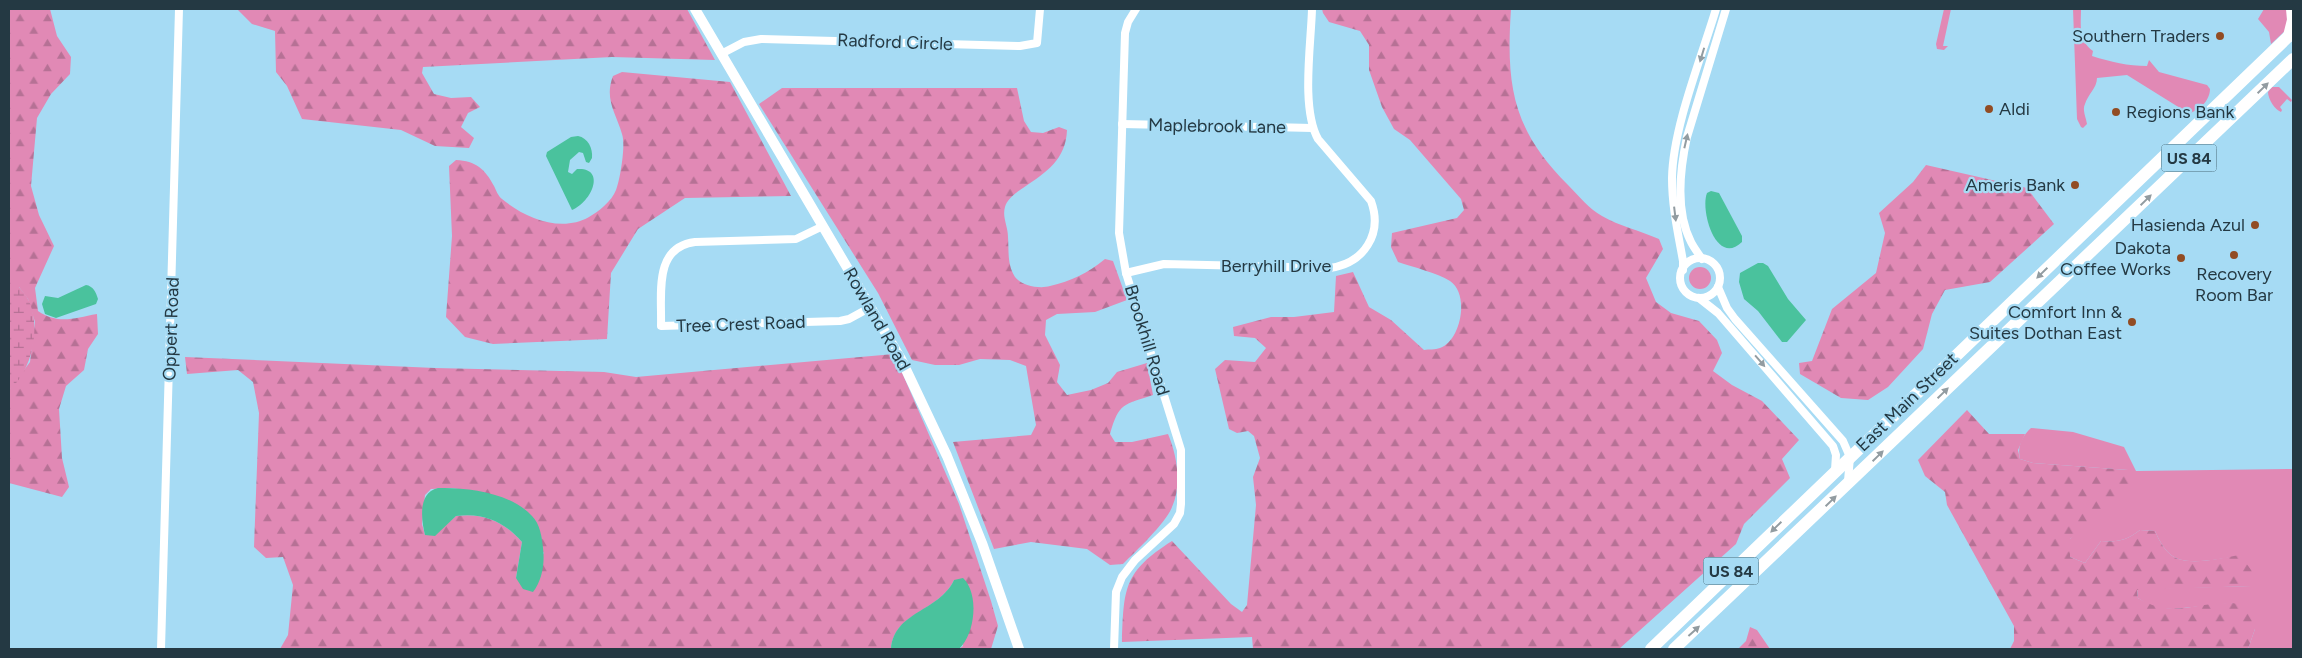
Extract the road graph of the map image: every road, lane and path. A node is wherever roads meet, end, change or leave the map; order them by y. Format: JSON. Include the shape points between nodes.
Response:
{"nodes":[{"id":1,"x":178,"y":9,"type":"edge"},
{"id":2,"x":695,"y":9,"type":"edge"},
{"id":3,"x":1040,"y":9,"type":"edge"},
{"id":4,"x":1136,"y":9,"type":"edge"},
{"id":5,"x":1312,"y":9,"type":"edge"},
{"id":6,"x":1716,"y":9,"type":"edge"},
{"id":7,"x":1726,"y":9,"type":"edge"},
{"id":8,"x":2292,"y":9,"type":"edge"},
{"id":9,"x":2291,"y":34,"type":"edge"},
{"id":10,"x":721,"y":54,"type":"junction"},
{"id":11,"x":2293,"y":59,"type":"edge"},
{"id":12,"x":1122,"y":124,"type":"junction"},
{"id":13,"x":1312,"y":128,"type":"junction"},
{"id":14,"x":823,"y":226,"type":"junction"},
{"id":15,"x":1702,"y":259,"type":"junction"},
{"id":16,"x":1683,"y":270,"type":"junction"},
{"id":17,"x":1126,"y":273,"type":"junction"},
{"id":18,"x":1718,"y":287,"type":"junction"},
{"id":19,"x":1699,"y":298,"type":"junction"},
{"id":20,"x":871,"y":307,"type":"junction"},
{"id":21,"x":1843,"y":441,"type":"junction"},
{"id":22,"x":1864,"y":443,"type":"junction"},
{"id":23,"x":1850,"y":457,"type":"junction"},
{"id":24,"x":1836,"y":470,"type":"junction"},
{"id":25,"x":1848,"y":485,"type":"junction"},
{"id":26,"x":161,"y":649,"type":"edge"},
{"id":27,"x":1019,"y":649,"type":"edge"},
{"id":28,"x":1114,"y":649,"type":"edge"},
{"id":29,"x":1651,"y":649,"type":"edge"},
{"id":30,"x":1674,"y":649,"type":"edge"}],
"edges":[{"from":1,"to":26,"type":"street","name":"Oppert Road"},
{"from":2,"to":10,"type":"street","name":"Rowland Road"},
{"from":3,"to":10,"type":"street","name":"Radford Circle","via":[[1037,43],[1020,46],[761,39],[744,42]]},
{"from":4,"to":12,"type":"street","name":"Brookhill Road","via":[[1125,33]]},
{"from":5,"to":13,"type":"street","name":"Berryhill Drive","via":[[1309,107]]},
{"from":6,"to":16,"type":"street","one_way":true,"via":[[1674,157],[1672,195]]},
{"from":15,"to":7,"type":"street","one_way":true,"via":[[1685,224],[1681,189],[1683,158]]},
{"from":8,"to":9,"type":"highway"},
{"from":9,"to":22,"type":"highway","name":"East Main Street","number":"US 84","one_way":true},
{"from":10,"to":14,"type":"street","name":"Rowland Road"},
{"from":25,"to":11,"type":"highway","name":"East Main Street","number":"US 84","one_way":true},
{"from":12,"to":13,"type":"street","name":"Maplebrook Lane"},
{"from":12,"to":17,"type":"street","name":"Brookhill Road","via":[[1119,233]]},
{"from":13,"to":17,"type":"street","name":"Berryhill Drive","via":[[1366,193],[1374,210],[1372,240],[1358,257],[1330,268],[1164,264]]},
{"from":14,"to":20,"type":"street","name":"Rowland Road"},
{"from":14,"to":20,"type":"street","name":"Tree Crest Road","via":[[796,239],[695,242],[680,246],[669,256],[662,270],[661,326],[840,320],[849,319]]},
{"from":15,"to":16,"type":"street","via":[[1688,263]]},
{"from":15,"to":18,"type":"street","via":[[1717,268]]},
{"from":16,"to":19,"type":"street","via":[[1684,288]]},
{"from":17,"to":28,"type":"street","name":"Brookhill Road","via":[[1181,450],[1181,504],[1174,524],[1135,560],[1122,577],[1116,592]]},
{"from":18,"to":19,"type":"street","via":[[1708,296]]},
{"from":18,"to":21,"type":"street","via":[[1735,319]]},
{"from":19,"to":24,"type":"street","one_way":true,"via":[[1718,313],[1833,446]]},
{"from":20,"to":27,"type":"street","name":"Rowland Road","via":[[901,358],[947,456]]},
{"from":21,"to":22,"type":"street"},
{"from":21,"to":23,"type":"street"},
{"from":22,"to":23,"type":"highway","name":"East Main Street","number":"US 84"},
{"from":23,"to":24,"type":"highway","name":"East Main Street","number":"US 84"},
{"from":23,"to":25,"type":"street"},
{"from":24,"to":29,"type":"highway","name":"East Main Street","number":"US 84","one_way":true},
{"from":30,"to":25,"type":"highway","name":"East Main Street","number":"US 84","one_way":true}]}
